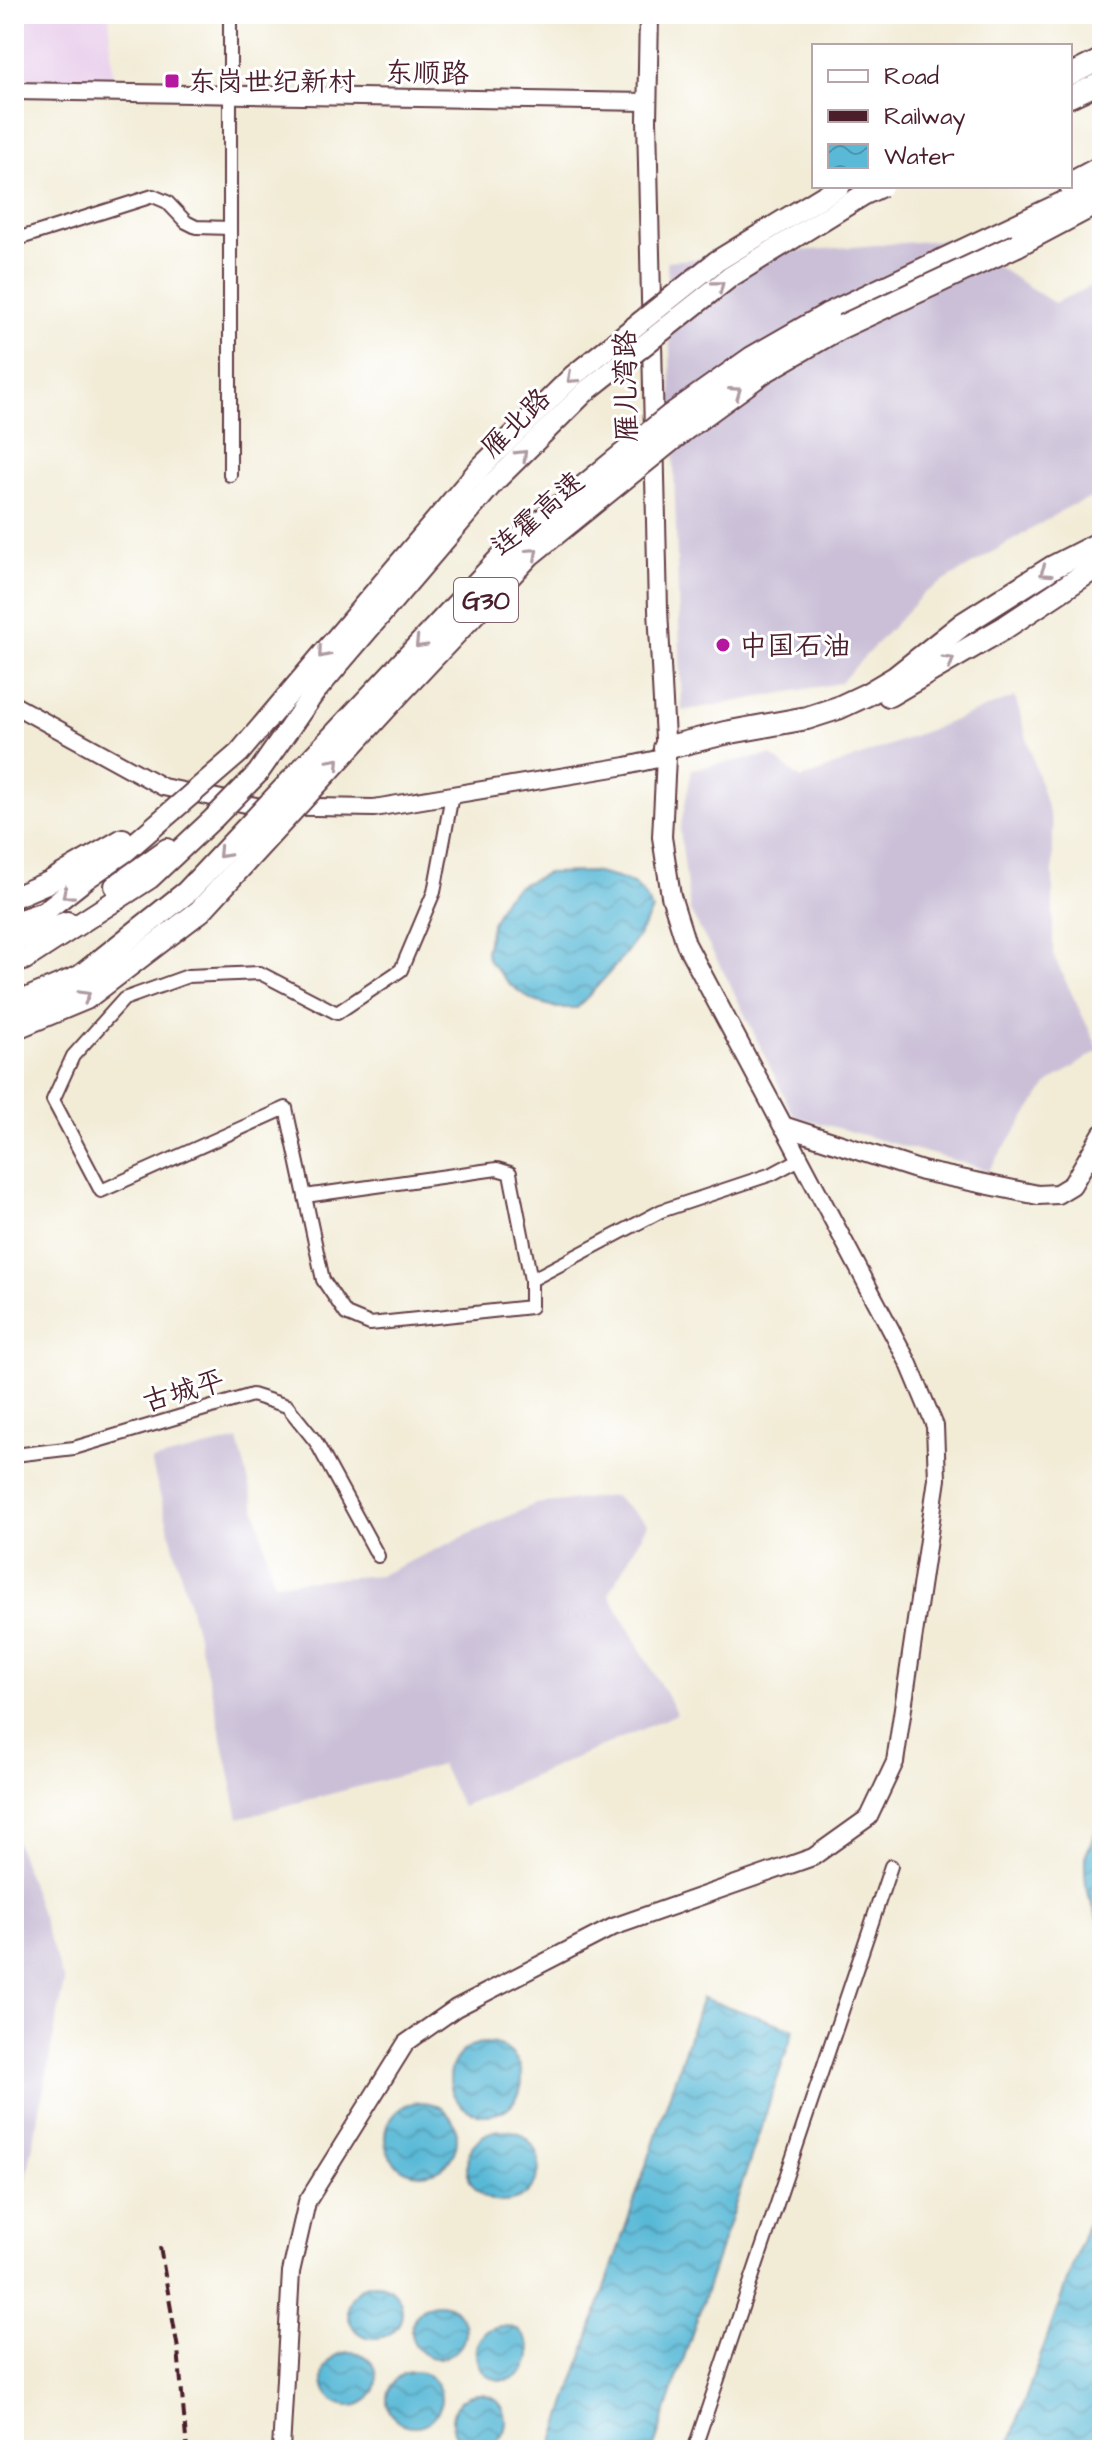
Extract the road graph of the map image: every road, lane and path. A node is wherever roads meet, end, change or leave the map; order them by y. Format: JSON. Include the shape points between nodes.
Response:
{"nodes":[{"id":1,"x":230,"y":14,"type":"edge"},
{"id":2,"x":649,"y":14,"type":"edge"},
{"id":3,"x":1102,"y":59,"type":"edge"},
{"id":4,"x":1072,"y":74,"type":"edge"},
{"id":5,"x":1102,"y":82,"type":"edge"},
{"id":6,"x":14,"y":91,"type":"edge"},
{"id":7,"x":229,"y":95,"type":"junction"},
{"id":8,"x":1072,"y":96,"type":"edge"},
{"id":9,"x":647,"y":102,"type":"junction"},
{"id":10,"x":1102,"y":167,"type":"edge"},
{"id":11,"x":1072,"y":183,"type":"edge"},
{"id":12,"x":1102,"y":185,"type":"edge"},
{"id":13,"x":837,"y":188,"type":"edge"},
{"id":14,"x":878,"y":188,"type":"edge"},
{"id":15,"x":1064,"y":188,"type":"edge"},
{"id":16,"x":1102,"y":200,"type":"edge"},
{"id":17,"x":1102,"y":213,"type":"edge"},
{"id":18,"x":230,"y":228,"type":"junction"},
{"id":19,"x":1012,"y":230,"type":"junction"},
{"id":20,"x":14,"y":240,"type":"edge"},
{"id":21,"x":230,"y":475,"type":"dead end"},
{"id":22,"x":1102,"y":542,"type":"edge"},
{"id":23,"x":1102,"y":563,"type":"edge"},
{"id":24,"x":14,"y":705,"type":"edge"},
{"id":25,"x":666,"y":753,"type":"junction"},
{"id":26,"x":452,"y":795,"type":"junction"},
{"id":27,"x":172,"y":811,"type":"junction"},
{"id":28,"x":214,"y":818,"type":"junction"},
{"id":29,"x":14,"y":883,"type":"edge"},
{"id":30,"x":14,"y":897,"type":"edge"},
{"id":31,"x":14,"y":922,"type":"edge"},
{"id":32,"x":14,"y":941,"type":"edge"},
{"id":33,"x":14,"y":964,"type":"edge"},
{"id":34,"x":14,"y":1005,"type":"edge"},
{"id":35,"x":14,"y":1028,"type":"edge"},
{"id":36,"x":783,"y":1126,"type":"junction"},
{"id":37,"x":1102,"y":1134,"type":"edge"},
{"id":38,"x":800,"y":1159,"type":"junction"},
{"id":39,"x":305,"y":1196,"type":"junction"},
{"id":40,"x":531,"y":1280,"type":"junction"},
{"id":41,"x":14,"y":1455,"type":"edge"},
{"id":42,"x":378,"y":1556,"type":"dead end"},
{"id":43,"x":891,"y":1866,"type":"dead end"},
{"id":44,"x":281,"y":2450,"type":"edge"},
{"id":45,"x":694,"y":2450,"type":"edge"}],
"edges":[{"from":1,"to":7,"type":"street"},
{"from":2,"to":9,"type":"main road","name":"雁儿湾路"},
{"from":3,"to":4,"type":"highway"},
{"from":5,"to":8,"type":"highway"},
{"from":6,"to":7,"type":"street","name":"东顺路"},
{"from":7,"to":9,"type":"street","name":"东顺路"},
{"from":7,"to":18,"type":"street"},
{"from":9,"to":25,"type":"main road","name":"雁儿湾路"},
{"from":10,"to":11,"type":"highway"},
{"from":12,"to":19,"type":"highway","name":"连霍高速","number":"G30"},
{"from":13,"to":27,"type":"highway","name":"雁北路","one_way":true,"bridge":true,"via":[[717,261],[573,376],[481,467],[239,753]]},
{"from":28,"to":14,"type":"highway","name":"雁北路","one_way":true,"bridge":true,"via":[[258,773],[314,693],[494,482],[585,392],[730,277]]},
{"from":15,"to":19,"type":"highway"},
{"from":16,"to":19,"type":"highway","name":"连霍高速","number":"G30"},
{"from":17,"to":19,"type":"highway"},
{"from":18,"to":20,"type":"street","via":[[196,227],[153,196]]},
{"from":18,"to":21,"type":"street"},
{"from":19,"to":34,"type":"highway","name":"连霍高速","number":"G30","one_way":true,"bridge":true,"via":[[827,315],[752,358],[670,416],[515,543],[187,892],[80,977]]},
{"from":35,"to":19,"type":"highway","name":"连霍高速","number":"G30","one_way":true,"bridge":true,"via":[[86,998],[200,911],[529,555],[686,428],[763,372]]},
{"from":22,"to":25,"type":"highway","one_way":true,"via":[[963,624],[868,694],[807,718],[725,733]]},
{"from":25,"to":23,"type":"highway","one_way":true,"via":[[734,746],[859,711],[1004,628]]},
{"from":24,"to":26,"type":"street","via":[[163,787],[240,803],[374,808]]},
{"from":25,"to":26,"type":"street","via":[[626,766]]},
{"from":25,"to":36,"type":"main road","name":"雁儿湾路","via":[[662,837],[671,896],[686,944]]},
{"from":26,"to":39,"type":"street","via":[[434,892],[401,970],[337,1013],[260,973],[188,976],[124,999],[73,1056],[53,1100],[101,1191],[286,1108]]},
{"from":27,"to":29,"type":"highway"},
{"from":27,"to":30,"type":"highway"},
{"from":27,"to":31,"type":"highway","one_way":true,"via":[[44,912]]},
{"from":28,"to":32,"type":"highway","via":[[67,922]]},
{"from":28,"to":33,"type":"highway","via":[[150,878]]},
{"from":36,"to":37,"type":"main road","via":[[922,1171],[1038,1195],[1057,1194],[1072,1185]]},
{"from":36,"to":38,"type":"street"},
{"from":38,"to":40,"type":"street","via":[[772,1174],[661,1211]]},
{"from":38,"to":44,"type":"street","via":[[909,1364],[935,1426],[937,1479],[895,1762],[869,1817],[813,1857],[613,1927],[456,2008],[406,2043],[307,2202],[291,2272]]},
{"from":39,"to":40,"type":"street","via":[[497,1169],[510,1173]]},
{"from":39,"to":40,"type":"street","via":[[323,1280],[346,1314],[370,1324],[531,1307]]},
{"from":41,"to":42,"type":"street","name":"古城平","via":[[74,1448],[252,1395],[287,1406],[316,1442]]},
{"from":43,"to":45,"type":"street"}]}
